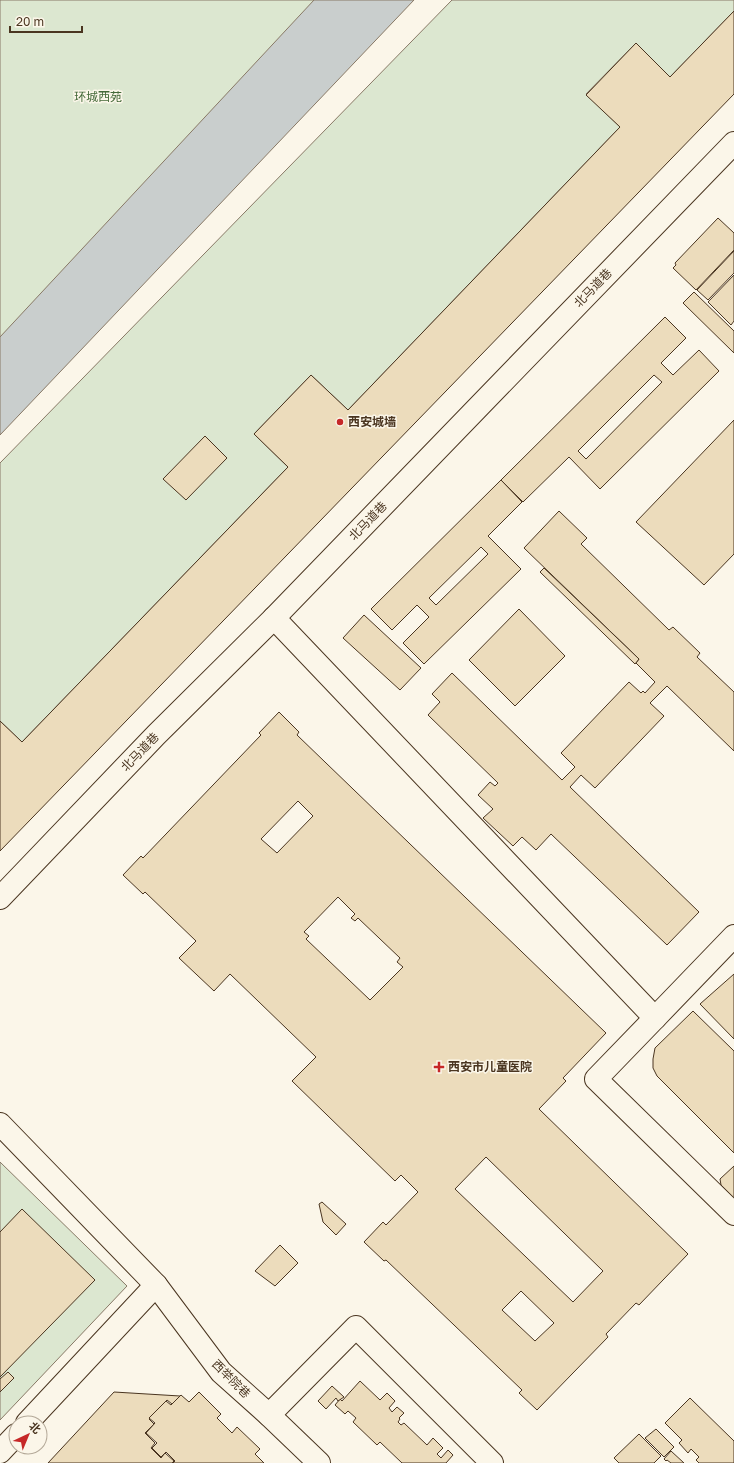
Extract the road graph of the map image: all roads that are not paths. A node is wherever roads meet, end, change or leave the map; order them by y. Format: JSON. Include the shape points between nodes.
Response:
{"nodes":[{"id":1,"x":734,"y":143,"type":"edge"},
{"id":2,"x":274,"y":618,"type":"junction"},
{"id":3,"x":0,"y":898,"type":"edge"},
{"id":4,"x":734,"y":936,"type":"edge"},
{"id":5,"x":655,"y":1018,"type":"junction"},
{"id":6,"x":0,"y":1124,"type":"edge"},
{"id":7,"x":734,"y":1214,"type":"edge"},
{"id":8,"x":156,"y":1285,"type":"junction"},
{"id":9,"x":34,"y":1415,"type":"edge"},
{"id":10,"x":269,"y":1415,"type":"junction"},
{"id":11,"x":8,"y":1444,"type":"edge"},
{"id":12,"x":0,"y":1452,"type":"edge"},
{"id":13,"x":319,"y":1463,"type":"edge"},
{"id":14,"x":492,"y":1463,"type":"edge"}],
"edges":[{"from":1,"to":2,"type":"street","name":"北马道巷"},
{"from":2,"to":3,"type":"street","name":"北马道巷","via":[[156,735]]},
{"from":2,"to":5,"type":"street"},
{"from":4,"to":5,"type":"street"},
{"from":5,"to":7,"type":"street","via":[[596,1079]]},
{"from":6,"to":8,"type":"street","name":"西举院巷"},
{"from":8,"to":9,"type":"street"},
{"from":8,"to":10,"type":"street","name":"西举院巷","via":[[221,1372]]},
{"from":10,"to":13,"type":"street","name":"西举院巷"},
{"from":10,"to":14,"type":"street","via":[[356,1327]]},
{"from":11,"to":12,"type":"street"}]}
